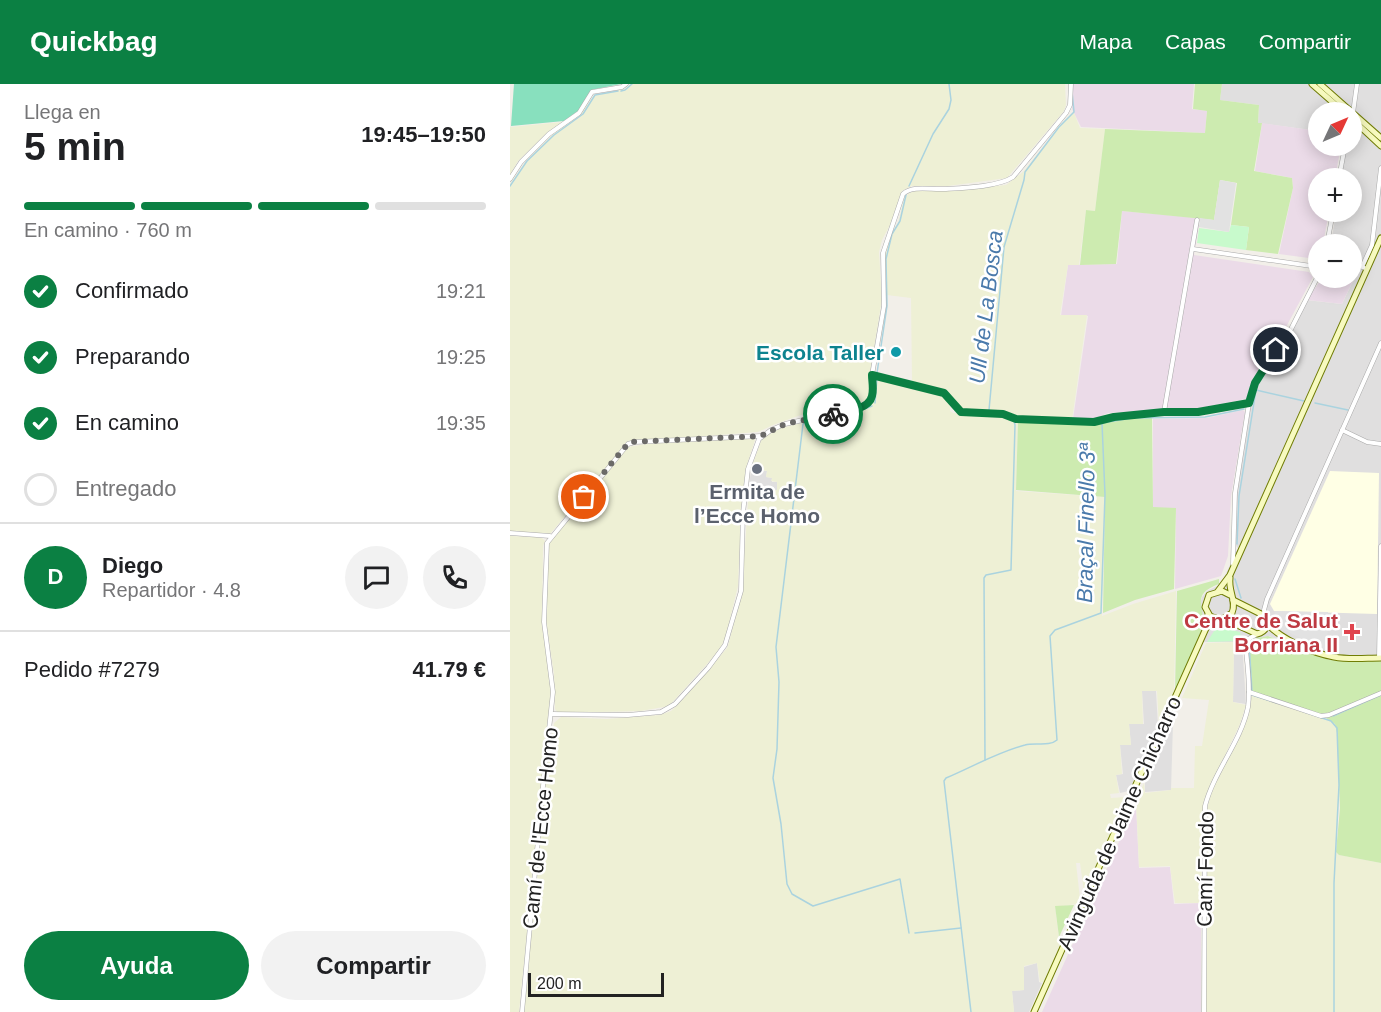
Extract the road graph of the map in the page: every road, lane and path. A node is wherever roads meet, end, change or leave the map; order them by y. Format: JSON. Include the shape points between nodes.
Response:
{"nodes":[{"id":1,"x":626,"y":84,"type":"edge"},
{"id":2,"x":1071,"y":84,"type":"edge"},
{"id":3,"x":1312,"y":84,"type":"edge"},
{"id":4,"x":1320,"y":84,"type":"edge"},
{"id":5,"x":1357,"y":84,"type":"edge"},
{"id":6,"x":1333,"y":102,"type":"edge"},
{"id":7,"x":1338,"y":102,"type":"edge"},
{"id":8,"x":1354,"y":102,"type":"edge"},
{"id":9,"x":1362,"y":124,"type":"edge"},
{"id":10,"x":1362,"y":126,"type":"edge"},
{"id":11,"x":1381,"y":138,"type":"edge"},
{"id":12,"x":1381,"y":146,"type":"edge"},
{"id":13,"x":1381,"y":168,"type":"edge"},
{"id":14,"x":510,"y":179,"type":"edge"},
{"id":15,"x":1197,"y":220,"type":"dead end"},
{"id":16,"x":1381,"y":238,"type":"edge"},
{"id":17,"x":1193,"y":249,"type":"junction"},
{"id":18,"x":1308,"y":266,"type":"edge"},
{"id":19,"x":1367,"y":269,"type":"junction"},
{"id":20,"x":1312,"y":288,"type":"edge"},
{"id":21,"x":1381,"y":343,"type":"edge"},
{"id":22,"x":872,"y":375,"type":"junction"},
{"id":23,"x":1249,"y":403,"type":"junction"},
{"id":24,"x":1164,"y":412,"type":"junction"},
{"id":25,"x":1342,"y":430,"type":"junction"},
{"id":26,"x":761,"y":436,"type":"junction"},
{"id":27,"x":1381,"y":444,"type":"edge"},
{"id":28,"x":510,"y":533,"type":"edge"},
{"id":29,"x":550,"y":536,"type":"junction"},
{"id":30,"x":1381,"y":546,"type":"edge"},
{"id":31,"x":1233,"y":568,"type":"junction"},
{"id":32,"x":1230,"y":575,"type":"junction"},
{"id":33,"x":1218,"y":591,"type":"junction"},
{"id":34,"x":1232,"y":598,"type":"junction"},
{"id":35,"x":1208,"y":614,"type":"junction"},
{"id":36,"x":1265,"y":616,"type":"junction"},
{"id":37,"x":1221,"y":620,"type":"junction"},
{"id":38,"x":1267,"y":624,"type":"junction"},
{"id":39,"x":1260,"y":633,"type":"junction"},
{"id":40,"x":1278,"y":634,"type":"junction"},
{"id":41,"x":1203,"y":635,"type":"junction"},
{"id":42,"x":1380,"y":658,"type":"edge"},
{"id":43,"x":1249,"y":692,"type":"junction"},
{"id":44,"x":1381,"y":693,"type":"edge"},
{"id":45,"x":552,"y":714,"type":"junction"},
{"id":46,"x":522,"y":1012,"type":"edge"},
{"id":47,"x":1034,"y":1012,"type":"edge"},
{"id":48,"x":1204,"y":1012,"type":"edge"}],
"edges":[{"from":1,"to":14,"type":"street","via":[[592,92],[579,113],[549,134]]},
{"from":2,"to":22,"type":"street","via":[[1066,113],[1007,181],[914,189],[903,194],[883,253],[884,306]]},
{"from":3,"to":6,"type":"street"},
{"from":4,"to":7,"type":"street"},
{"from":5,"to":8,"type":"street"},
{"from":9,"to":11,"type":"street"},
{"from":10,"to":12,"type":"street"},
{"from":13,"to":19,"type":"street","via":[[1372,245],[1362,267]]},
{"from":15,"to":17,"type":"street"},
{"from":16,"to":19,"type":"street"},
{"from":17,"to":18,"type":"street"},
{"from":17,"to":24,"type":"street"},
{"from":19,"to":31,"type":"street"},
{"from":20,"to":23,"type":"street","via":[[1287,337],[1255,383]]},
{"from":21,"to":25,"type":"street"},
{"from":22,"to":24,"type":"street","via":[[944,393],[961,412],[1003,414],[1016,419],[1094,422]]},
{"from":22,"to":26,"type":"street","via":[[872,397],[861,407],[785,424]]},
{"from":23,"to":24,"type":"street","via":[[1198,412]]},
{"from":23,"to":31,"type":"street","via":[[1235,493]]},
{"from":25,"to":27,"type":"street"},
{"from":25,"to":36,"type":"street","via":[[1267,599]]},
{"from":26,"to":29,"type":"street","via":[[631,442]]},
{"from":26,"to":45,"type":"street","name":"Camí de l'Ecce Homo","via":[[748,469],[741,591],[725,645],[708,668],[675,704],[661,712]]},
{"from":28,"to":29,"type":"street"},
{"from":29,"to":45,"type":"street","via":[[546,546],[544,622],[553,679]]},
{"from":30,"to":42,"type":"street"},
{"from":31,"to":32,"type":"street"},
{"from":32,"to":33,"type":"street"},
{"from":32,"to":34,"type":"street"},
{"from":33,"to":34,"type":"street"},
{"from":33,"to":35,"type":"street","via":[[1207,598]]},
{"from":34,"to":36,"type":"street"},
{"from":34,"to":37,"type":"street","via":[[1232,613]]},
{"from":35,"to":37,"type":"street"},
{"from":35,"to":41,"type":"street"},
{"from":36,"to":38,"type":"street"},
{"from":37,"to":39,"type":"street"},
{"from":37,"to":41,"type":"street"},
{"from":38,"to":39,"type":"street"},
{"from":38,"to":40,"type":"street"},
{"from":39,"to":40,"type":"street"},
{"from":39,"to":43,"type":"street","name":"Camí Fondo","via":[[1245,641]]},
{"from":40,"to":42,"type":"street","via":[[1335,657]]},
{"from":41,"to":47,"type":"street","name":"Avinguda de Jaime Chicharro"},
{"from":43,"to":44,"type":"street","via":[[1321,716]]},
{"from":43,"to":48,"type":"street","name":"Camí Fondo","via":[[1242,724],[1205,806]]},
{"from":45,"to":46,"type":"street","name":"Camí de l'Ecce Homo"}]}
